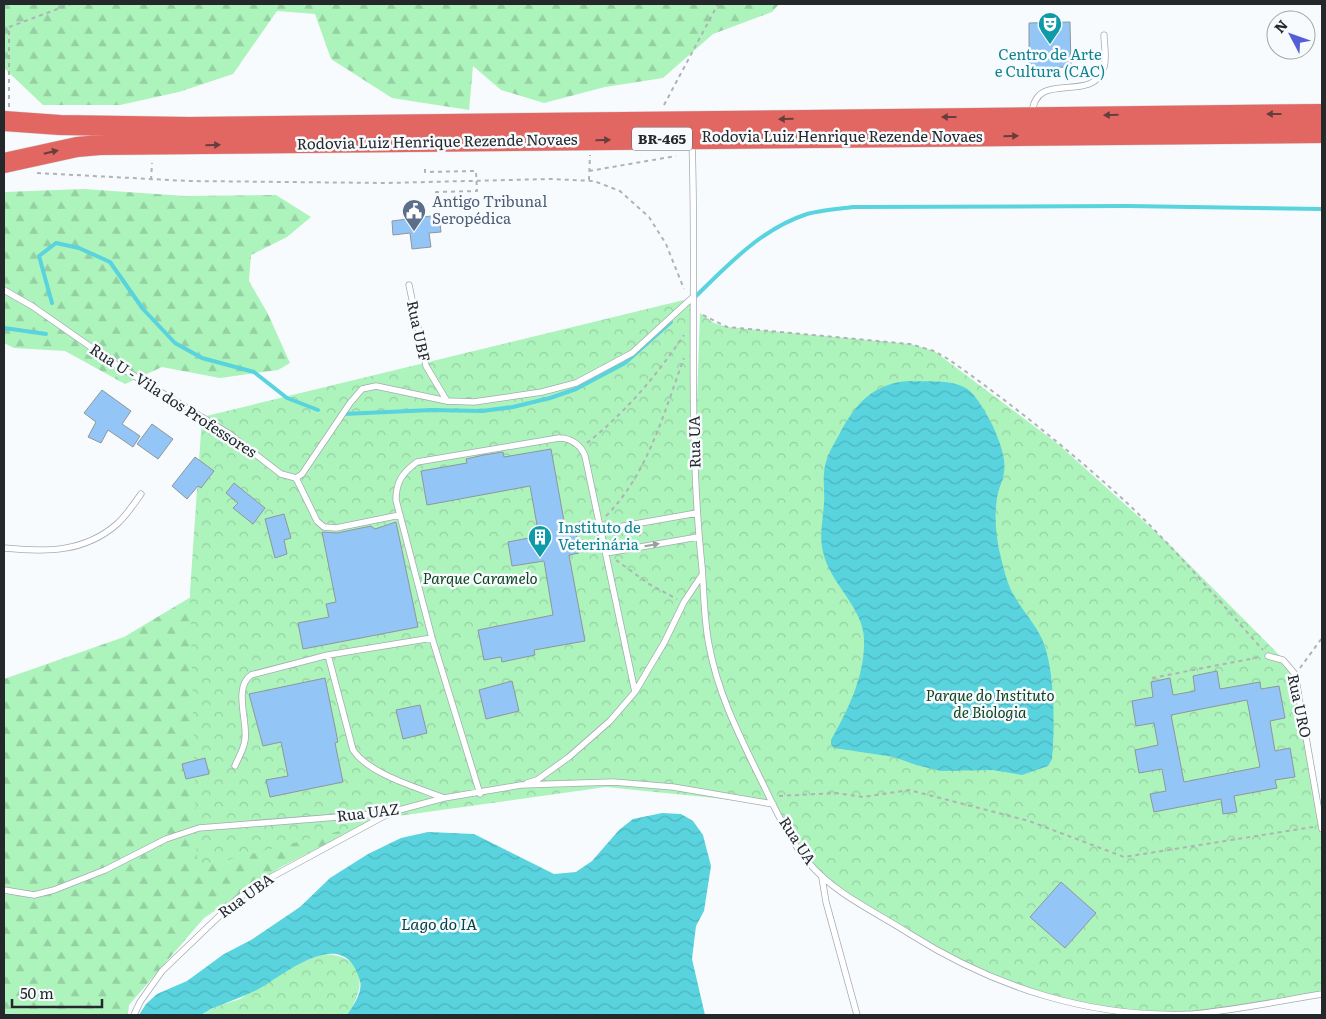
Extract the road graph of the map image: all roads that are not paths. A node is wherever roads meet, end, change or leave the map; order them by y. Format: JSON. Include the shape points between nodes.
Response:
{"nodes":[{"id":1,"x":1104,"y":36,"type":"dead end"},
{"id":2,"x":1322,"y":114,"type":"edge"},
{"id":3,"x":1032,"y":117,"type":"junction"},
{"id":4,"x":7,"y":121,"type":"edge"},
{"id":5,"x":1322,"y":133,"type":"edge"},
{"id":6,"x":692,"y":139,"type":"junction"},
{"id":7,"x":4,"y":163,"type":"edge"},
{"id":8,"x":409,"y":285,"type":"dead end"},
{"id":9,"x":4,"y":290,"type":"edge"},
{"id":10,"x":692,"y":298,"type":"junction"},
{"id":11,"x":447,"y":401,"type":"junction"},
{"id":12,"x":296,"y":478,"type":"junction"},
{"id":13,"x":141,"y":494,"type":"dead end"},
{"id":14,"x":697,"y":512,"type":"junction"},
{"id":15,"x":400,"y":515,"type":"junction"},
{"id":16,"x":601,"y":530,"type":"junction"},
{"id":17,"x":698,"y":537,"type":"junction"},
{"id":18,"x":4,"y":548,"type":"edge"},
{"id":19,"x":606,"y":553,"type":"junction"},
{"id":20,"x":702,"y":575,"type":"junction"},
{"id":21,"x":432,"y":638,"type":"junction"},
{"id":22,"x":328,"y":655,"type":"junction"},
{"id":23,"x":1268,"y":656,"type":"road end"},
{"id":24,"x":635,"y":692,"type":"junction"},
{"id":25,"x":235,"y":766,"type":"dead end"},
{"id":26,"x":521,"y":786,"type":"junction"},
{"id":27,"x":480,"y":794,"type":"junction"},
{"id":28,"x":444,"y":798,"type":"junction"},
{"id":29,"x":773,"y":804,"type":"junction"},
{"id":30,"x":388,"y":813,"type":"junction"},
{"id":31,"x":1322,"y":828,"type":"edge"},
{"id":32,"x":822,"y":878,"type":"junction"},
{"id":33,"x":4,"y":890,"type":"edge"},
{"id":34,"x":1322,"y":994,"type":"edge"},
{"id":35,"x":134,"y":1015,"type":"edge"},
{"id":36,"x":857,"y":1015,"type":"edge"}],
"edges":[{"from":1,"to":3,"type":"lane","via":[[1104,66],[1098,76],[1082,86],[1042,92],[1034,102]]},
{"from":2,"to":3,"type":"highway","name":"Rodovia Luiz Henrique Rezende Novaes","number":"BR-465","one_way":true},
{"from":3,"to":4,"type":"highway","name":"Rodovia Luiz Henrique Rezende Novaes","number":"BR-465","one_way":true,"via":[[189,127]]},
{"from":6,"to":5,"type":"highway","name":"Rodovia Luiz Henrique Rezende Novaes","number":"BR-465","one_way":true},
{"from":7,"to":6,"type":"highway","name":"Rodovia Luiz Henrique Rezende Novaes","number":"BR-465","one_way":true,"via":[[100,145]]},
{"from":6,"to":10,"type":"lane","name":"Rua UA"},
{"from":8,"to":11,"type":"lane","name":"Rua UBF","via":[[426,366]]},
{"from":9,"to":12,"type":"lane","name":"Rua U - Vila dos Professores","via":[[118,366],[228,433],[280,474]]},
{"from":10,"to":11,"type":"lane","via":[[632,352],[576,383],[518,397],[474,402]]},
{"from":10,"to":14,"type":"lane","name":"Rua UA"},
{"from":11,"to":12,"type":"lane","via":[[376,386],[362,389]]},
{"from":12,"to":15,"type":"lane","via":[[324,527],[336,528]]},
{"from":13,"to":18,"type":"lane","via":[[117,524],[80,545],[58,551]]},
{"from":14,"to":16,"type":"lane"},
{"from":14,"to":17,"type":"lane","name":"Rua UA"},
{"from":15,"to":16,"type":"lane","via":[[396,500],[398,481],[417,462],[559,438],[568,439],[581,448],[585,456]]},
{"from":15,"to":21,"type":"lane"},
{"from":16,"to":19,"type":"lane"},
{"from":19,"to":17,"type":"lane","one_way":true},
{"from":17,"to":20,"type":"lane","name":"Rua UA"},
{"from":19,"to":24,"type":"lane"},
{"from":20,"to":24,"type":"lane"},
{"from":20,"to":29,"type":"lane","name":"Rua UA","via":[[708,644],[723,697]]},
{"from":21,"to":22,"type":"lane"},
{"from":21,"to":27,"type":"lane"},
{"from":22,"to":25,"type":"lane","via":[[257,672],[247,678],[242,696],[247,726],[245,743]]},
{"from":22,"to":28,"type":"lane","via":[[352,750],[369,767]]},
{"from":23,"to":31,"type":"lane","name":"Rua URO","via":[[1287,663],[1295,674]]},
{"from":24,"to":26,"type":"lane","via":[[610,721],[569,757],[537,780]]},
{"from":26,"to":27,"type":"lane","name":"Rua UAZ"},
{"from":26,"to":29,"type":"lane","name":"Rua UAZ","via":[[622,783],[673,787]]},
{"from":27,"to":28,"type":"lane","name":"Rua UAZ"},
{"from":28,"to":30,"type":"lane","name":"Rua UAZ"},
{"from":29,"to":32,"type":"lane","name":"Rua UA","via":[[806,861]]},
{"from":30,"to":33,"type":"lane","name":"Rua UAZ","via":[[199,828],[166,839],[106,870],[54,890],[34,895]]},
{"from":30,"to":35,"type":"lane","name":"Rua UBA","via":[[237,899],[162,971]]},
{"from":32,"to":34,"type":"lane","name":"Rua UA","via":[[942,954],[978,972],[1031,993],[1080,1006],[1145,1015],[1193,1014]]},
{"from":32,"to":36,"type":"lane"}]}
